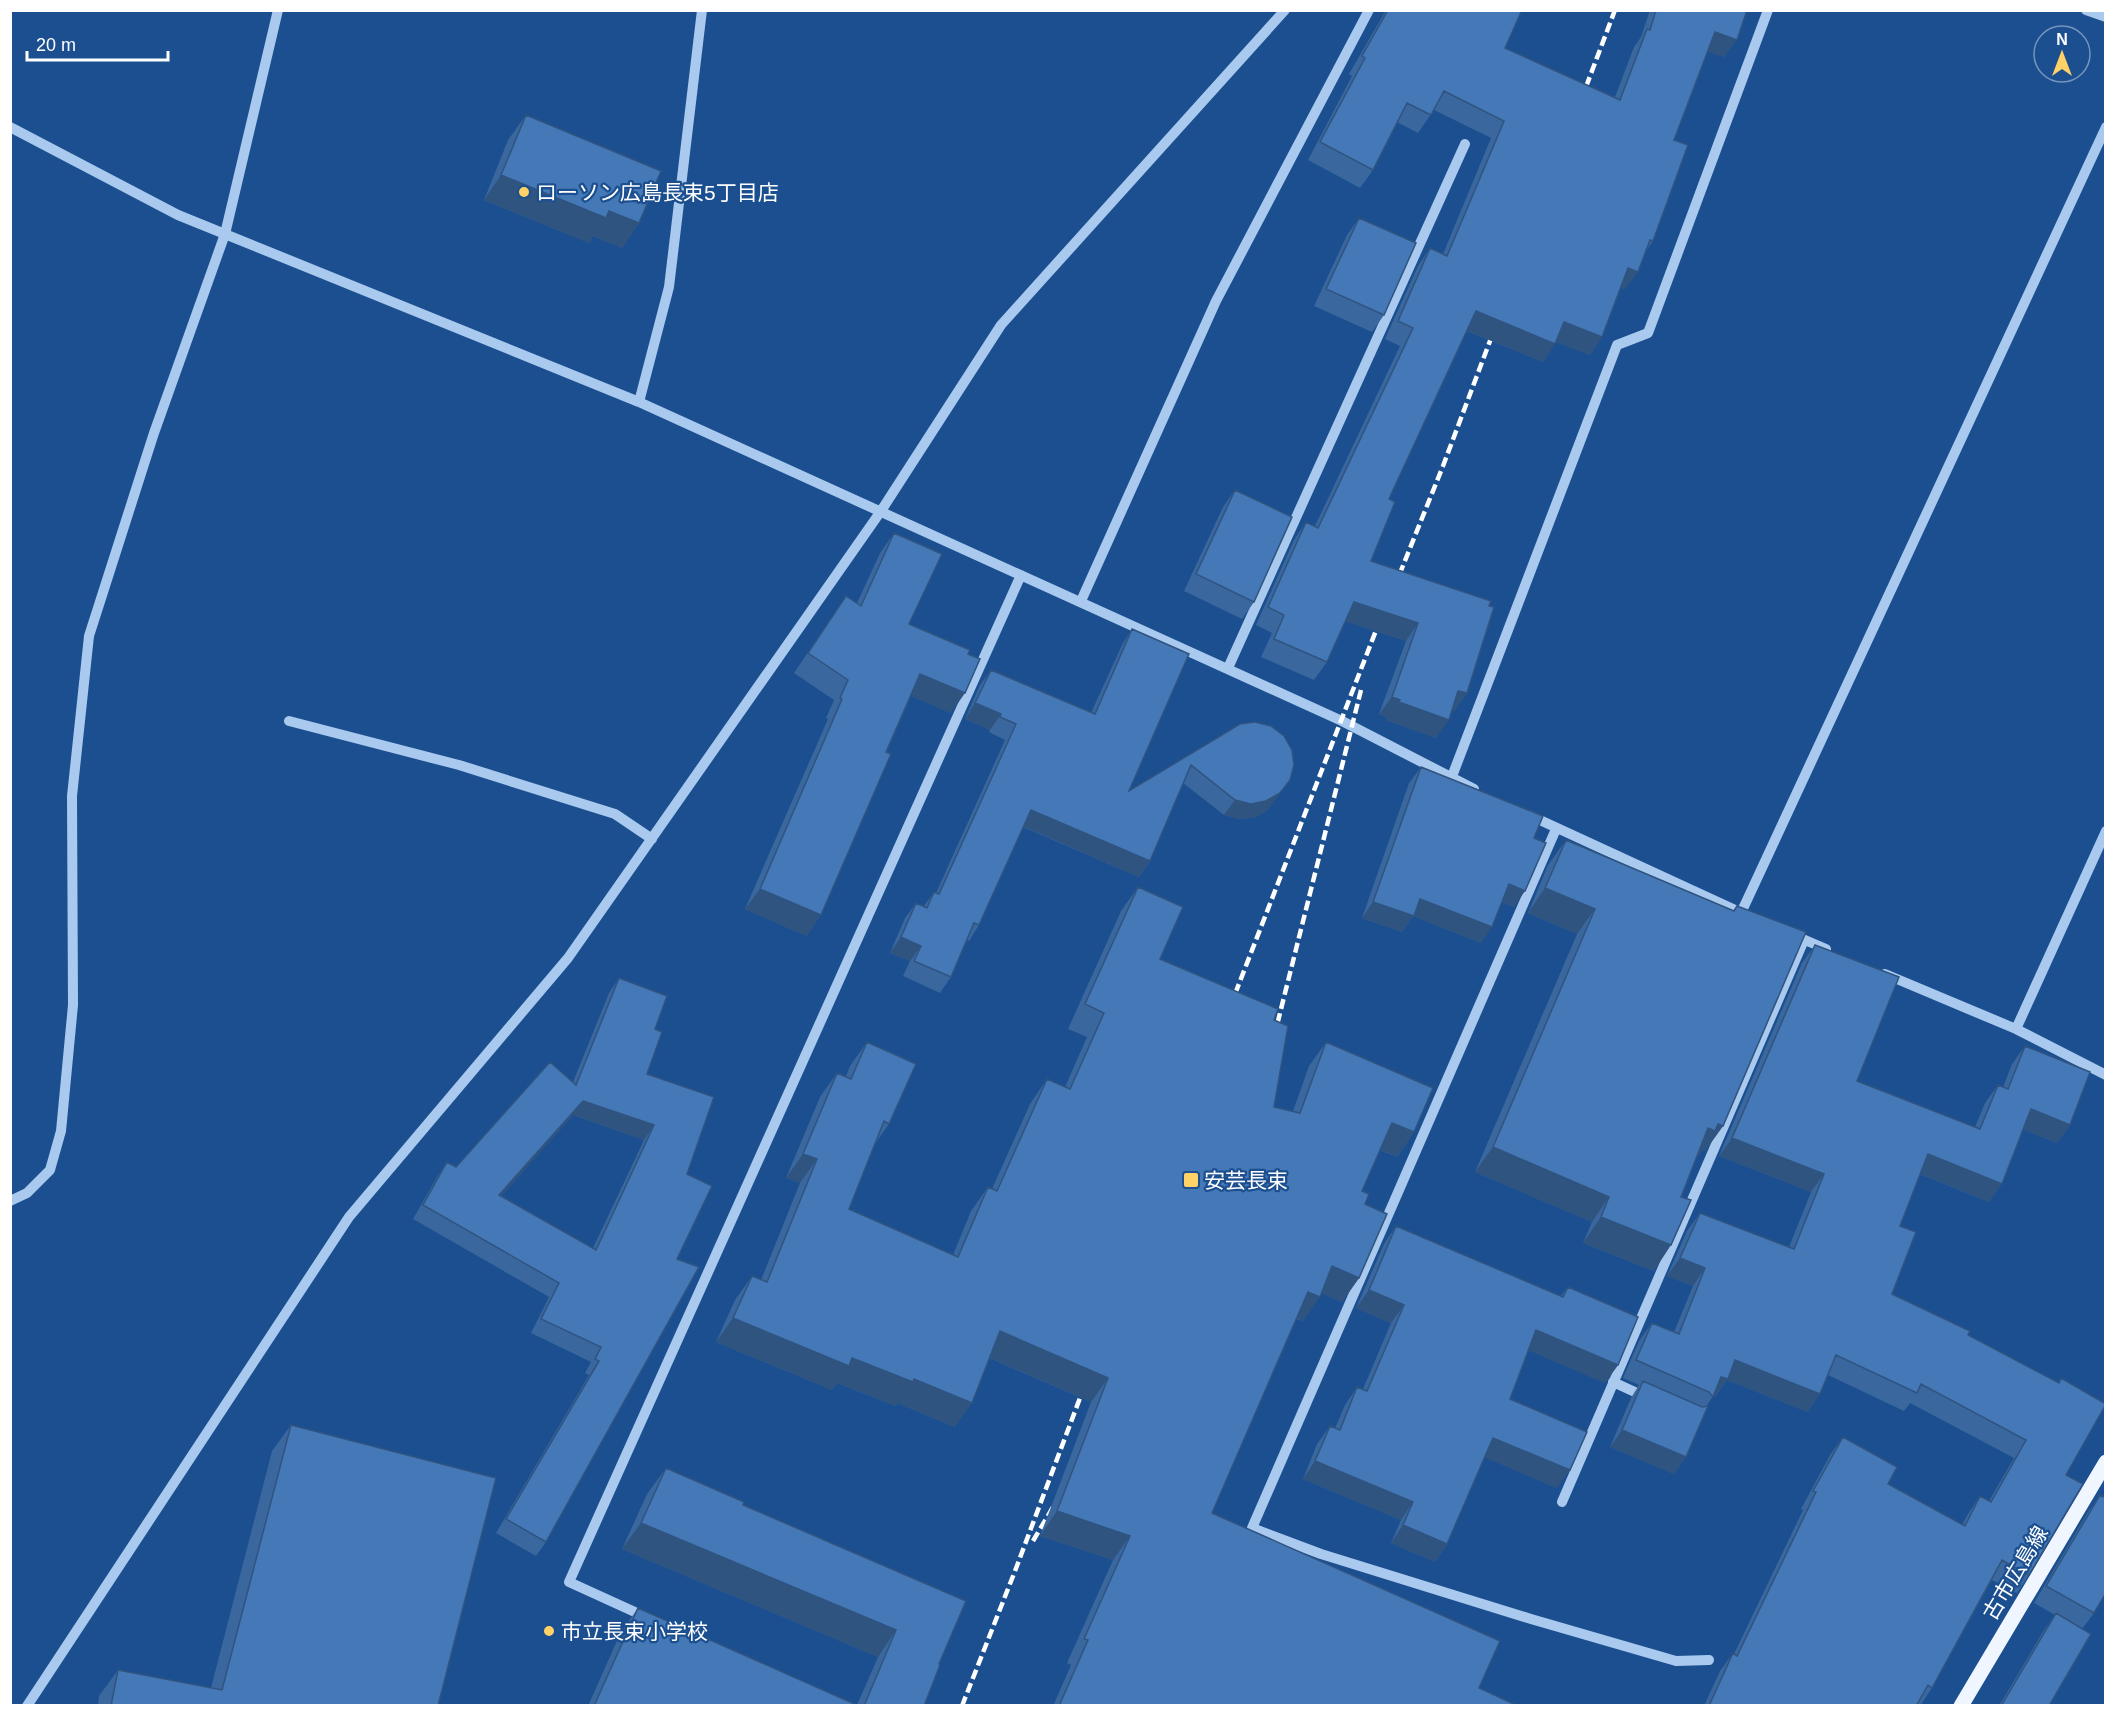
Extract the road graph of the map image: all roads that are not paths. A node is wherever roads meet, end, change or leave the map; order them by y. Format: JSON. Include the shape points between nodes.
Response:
{"nodes":[{"id":1,"x":278,"y":10,"type":"edge"},
{"id":2,"x":702,"y":10,"type":"edge"},
{"id":3,"x":1284,"y":10,"type":"edge"},
{"id":4,"x":1370,"y":10,"type":"edge"},
{"id":5,"x":1768,"y":10,"type":"edge"},
{"id":6,"x":2086,"y":10,"type":"edge"},
{"id":7,"x":2106,"y":17,"type":"edge"},
{"id":8,"x":10,"y":127,"type":"edge"},
{"id":9,"x":2106,"y":127,"type":"edge"},
{"id":10,"x":1465,"y":144,"type":"dead end"},
{"id":11,"x":225,"y":234,"type":"junction"},
{"id":12,"x":639,"y":402,"type":"junction"},
{"id":13,"x":881,"y":511,"type":"junction"},
{"id":14,"x":1021,"y":575,"type":"junction"},
{"id":15,"x":1081,"y":601,"type":"junction"},
{"id":16,"x":1228,"y":668,"type":"junction"},
{"id":17,"x":289,"y":721,"type":"dead end"},
{"id":18,"x":1451,"y":778,"type":"junction"},
{"id":19,"x":1482,"y":794,"type":"edge"},
{"id":20,"x":1514,"y":808,"type":"edge"},
{"id":21,"x":1556,"y":828,"type":"junction"},
{"id":22,"x":2106,"y":831,"type":"edge"},
{"id":23,"x":652,"y":839,"type":"junction"},
{"id":24,"x":1783,"y":931,"type":"edge"},
{"id":25,"x":1804,"y":940,"type":"junction"},
{"id":26,"x":1836,"y":954,"type":"edge"},
{"id":27,"x":1879,"y":971,"type":"edge"},
{"id":28,"x":2016,"y":1029,"type":"junction"},
{"id":29,"x":2106,"y":1075,"type":"edge"},
{"id":30,"x":10,"y":1201,"type":"edge"},
{"id":31,"x":1613,"y":1382,"type":"junction"},
{"id":32,"x":1663,"y":1404,"type":"edge"},
{"id":33,"x":2106,"y":1462,"type":"edge"},
{"id":34,"x":1562,"y":1502,"type":"dead end"},
{"id":35,"x":655,"y":1621,"type":"edge"},
{"id":36,"x":1709,"y":1660,"type":"dead end"},
{"id":37,"x":27,"y":1706,"type":"edge"},
{"id":38,"x":1961,"y":1706,"type":"edge"}],
"edges":[{"from":1,"to":11,"type":"street"},
{"from":2,"to":12,"type":"street","via":[[669,287]]},
{"from":3,"to":13,"type":"street","via":[[1001,325]]},
{"from":4,"to":15,"type":"street","via":[[1216,301]]},
{"from":5,"to":18,"type":"street","via":[[1648,333],[1617,345]]},
{"from":6,"to":7,"type":"street"},
{"from":8,"to":11,"type":"street","via":[[178,215]]},
{"from":9,"to":21,"type":"street","via":[[1746,915]]},
{"from":10,"to":16,"type":"street"},
{"from":11,"to":12,"type":"street"},
{"from":11,"to":30,"type":"street","via":[[154,433],[89,636],[72,796],[74,1005],[61,1131],[50,1170],[27,1193]]},
{"from":12,"to":13,"type":"street"},
{"from":13,"to":14,"type":"street"},
{"from":13,"to":23,"type":"street"},
{"from":14,"to":15,"type":"street"},
{"from":14,"to":35,"type":"street","via":[[569,1582]]},
{"from":15,"to":16,"type":"street"},
{"from":16,"to":18,"type":"street"},
{"from":17,"to":23,"type":"street","via":[[459,765],[615,814]]},
{"from":18,"to":19,"type":"street"},
{"from":20,"to":21,"type":"street"},
{"from":21,"to":36,"type":"street","via":[[1252,1528],[1321,1554],[1554,1626],[1676,1660]]},
{"from":22,"to":28,"type":"street"},
{"from":23,"to":37,"type":"street","via":[[568,958],[349,1217]]},
{"from":24,"to":25,"type":"street"},
{"from":25,"to":26,"type":"street"},
{"from":25,"to":31,"type":"street"},
{"from":27,"to":28,"type":"street"},
{"from":28,"to":29,"type":"street"},
{"from":31,"to":32,"type":"street"},
{"from":31,"to":34,"type":"street"},
{"from":33,"to":38,"type":"main road","name":"古市広島線"}]}
